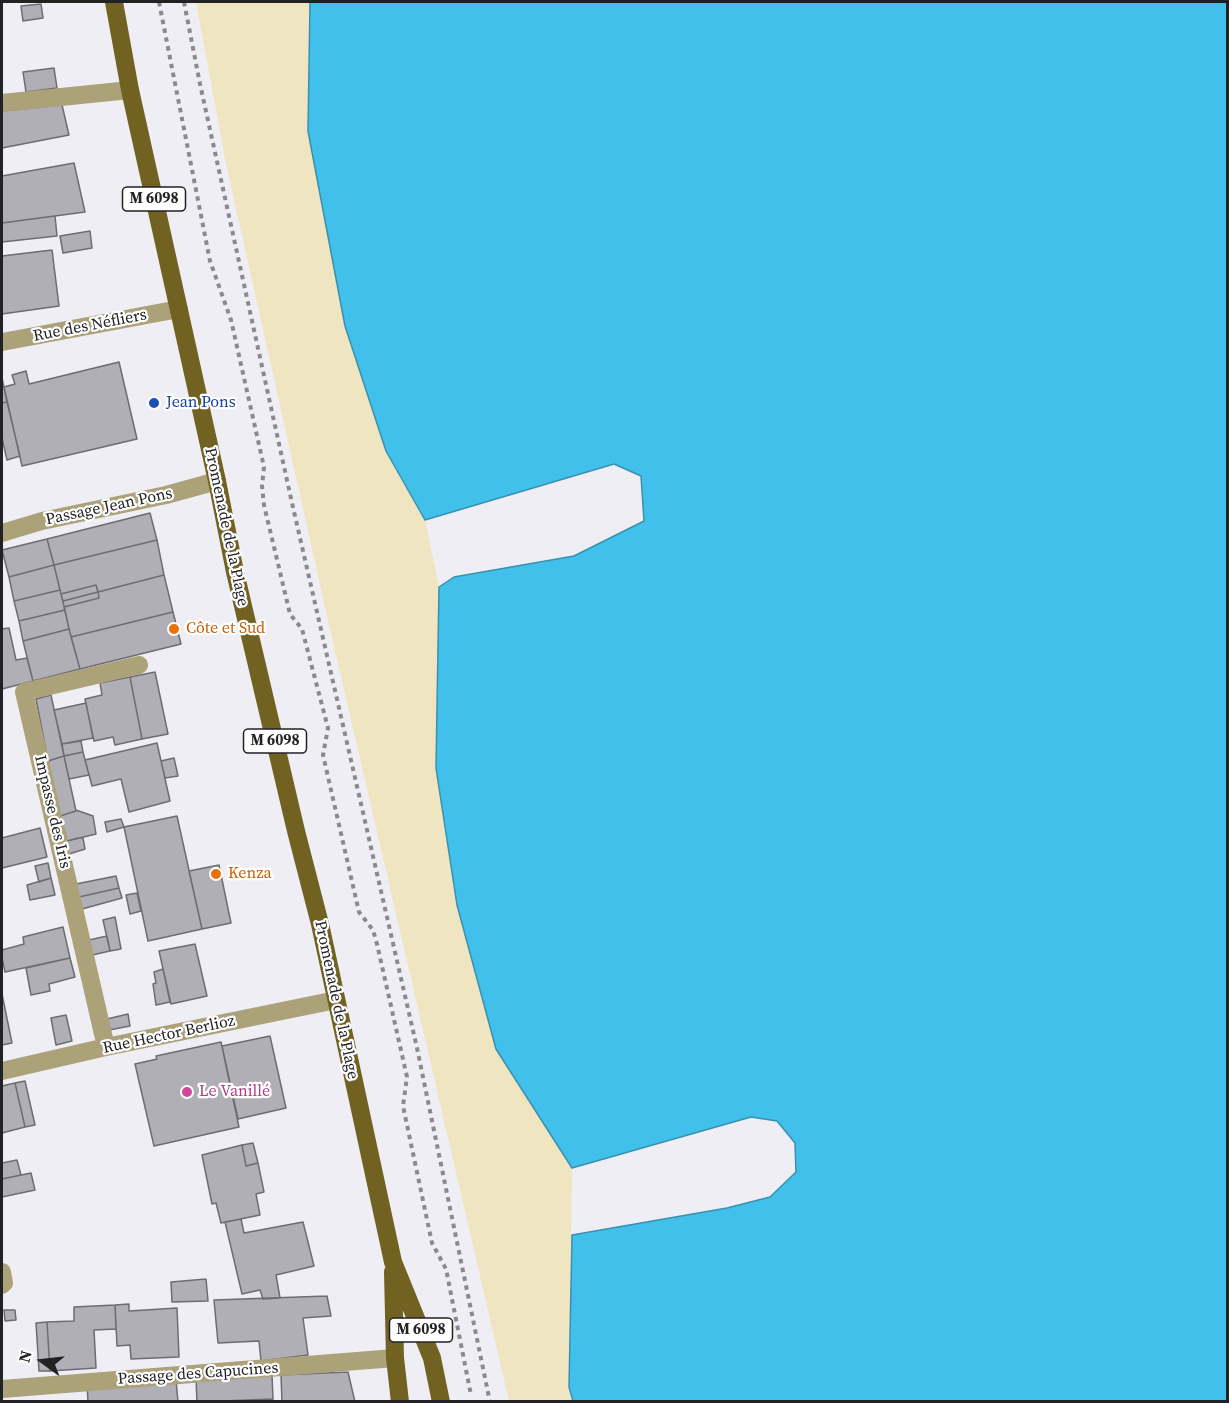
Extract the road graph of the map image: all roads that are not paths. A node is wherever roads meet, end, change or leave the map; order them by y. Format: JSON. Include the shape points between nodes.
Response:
{"nodes":[{"id":1,"x":114,"y":2,"type":"edge"},
{"id":2,"x":129,"y":90,"type":"junction"},
{"id":3,"x":2,"y":103,"type":"edge"},
{"id":4,"x":179,"y":309,"type":"junction"},
{"id":5,"x":2,"y":342,"type":"edge"},
{"id":6,"x":217,"y":481,"type":"junction"},
{"id":7,"x":2,"y":533,"type":"edge"},
{"id":8,"x":139,"y":665,"type":"dead end"},
{"id":9,"x":336,"y":1000,"type":"junction"},
{"id":10,"x":106,"y":1047,"type":"junction"},
{"id":11,"x":2,"y":1071,"type":"edge"},
{"id":12,"x":393,"y":1262,"type":"junction"},
{"id":13,"x":394,"y":1358,"type":"junction"},
{"id":14,"x":2,"y":1389,"type":"edge"},
{"id":15,"x":400,"y":1401,"type":"edge"},
{"id":16,"x":441,"y":1401,"type":"edge"}],
"edges":[{"from":1,"to":2,"type":"main road","name":"Promenade de la Plage","number":"M 6098"},
{"from":2,"to":3,"type":"street"},
{"from":2,"to":4,"type":"main road","name":"Promenade de la Plage","number":"M 6098"},
{"from":4,"to":5,"type":"street","name":"Rue des Néfliers"},
{"from":4,"to":6,"type":"main road","name":"Promenade de la Plage","number":"M 6098"},
{"from":6,"to":7,"type":"street","name":"Passage Jean Pons"},
{"from":6,"to":9,"type":"main road","name":"Promenade de la Plage","number":"M 6098"},
{"from":8,"to":10,"type":"street","name":"Impasse des Iris","via":[[24,692]]},
{"from":9,"to":10,"type":"street","name":"Rue Hector Berlioz"},
{"from":9,"to":12,"type":"main road","name":"Promenade de la Plage","number":"M 6098"},
{"from":10,"to":11,"type":"street","name":"Rue Hector Berlioz"},
{"from":12,"to":13,"type":"main road","name":"Promenade de la Plage","number":"M 6098"},
{"from":12,"to":16,"type":"main road","name":"Promenade de la Plage","number":"M 6098","via":[[432,1358]]},
{"from":13,"to":14,"type":"street","name":"Passage des Capucines"},
{"from":13,"to":15,"type":"main road","name":"Promenade de la Plage","number":"M 6098"}]}
